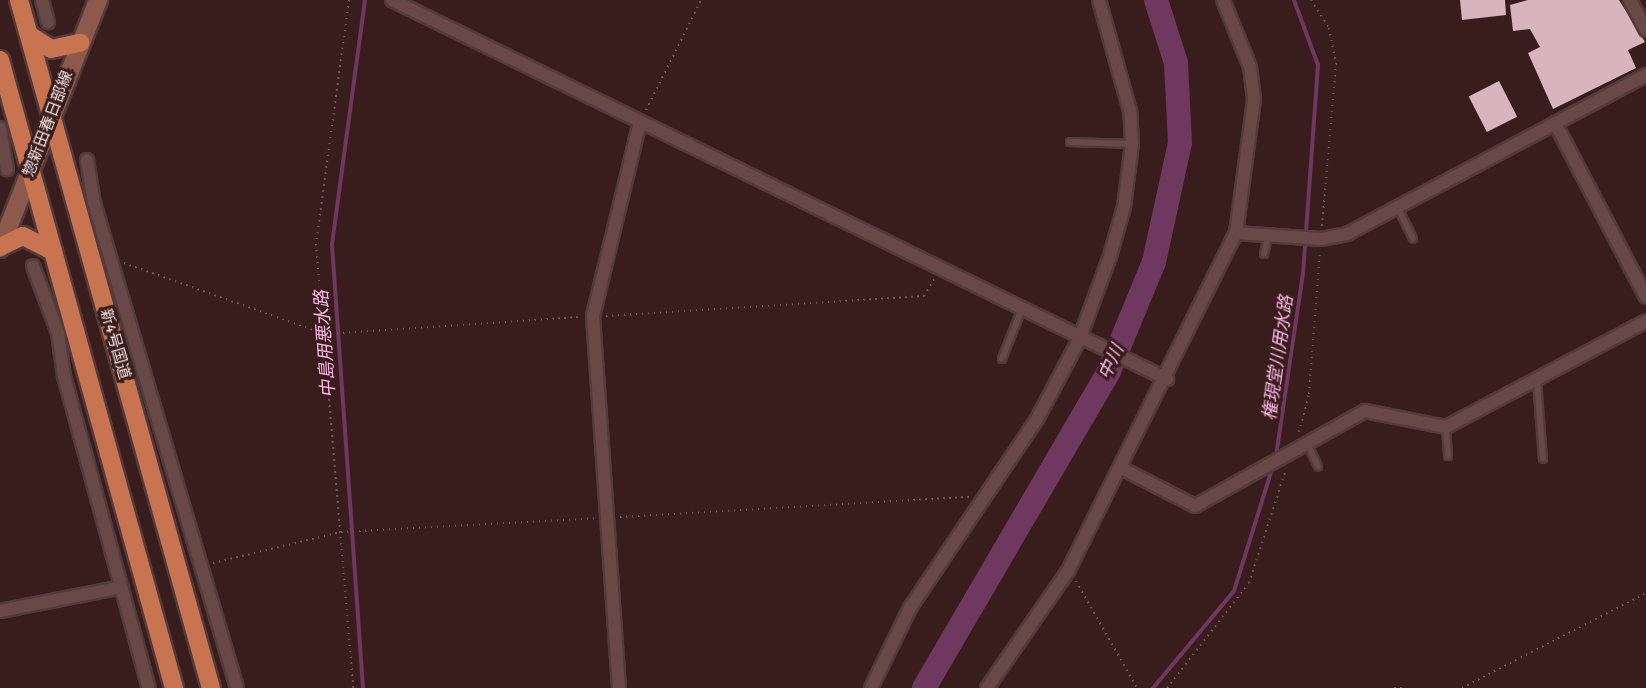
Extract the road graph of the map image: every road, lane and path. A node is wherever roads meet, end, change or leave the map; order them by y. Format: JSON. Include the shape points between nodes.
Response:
{"nodes":[{"id":1,"x":19,"y":0,"type":"edge"},
{"id":2,"x":42,"y":0,"type":"edge"},
{"id":3,"x":98,"y":0,"type":"edge"},
{"id":4,"x":349,"y":0,"type":"edge"},
{"id":5,"x":392,"y":0,"type":"edge"},
{"id":6,"x":701,"y":0,"type":"edge"},
{"id":7,"x":1100,"y":0,"type":"edge"},
{"id":8,"x":1223,"y":0,"type":"edge"},
{"id":9,"x":1311,"y":0,"type":"edge"},
{"id":10,"x":1630,"y":0,"type":"edge"},
{"id":11,"x":48,"y":22,"type":"dead end"},
{"id":12,"x":1646,"y":30,"type":"edge"},
{"id":13,"x":29,"y":35,"type":"junction"},
{"id":14,"x":80,"y":43,"type":"junction"},
{"id":15,"x":0,"y":60,"type":"edge"},
{"id":16,"x":1646,"y":75,"type":"edge"},
{"id":17,"x":6,"y":105,"type":"edge"},
{"id":18,"x":50,"y":116,"type":"junction"},
{"id":19,"x":640,"y":122,"type":"junction"},
{"id":20,"x":1555,"y":123,"type":"junction"},
{"id":21,"x":0,"y":128,"type":"edge"},
{"id":22,"x":1070,"y":142,"type":"dead end"},
{"id":23,"x":1132,"y":144,"type":"junction"},
{"id":24,"x":87,"y":160,"type":"dead end"},
{"id":25,"x":30,"y":168,"type":"junction"},
{"id":26,"x":7,"y":169,"type":"dead end"},
{"id":27,"x":1398,"y":207,"type":"junction"},
{"id":28,"x":5,"y":219,"type":"edge"},
{"id":29,"x":92,"y":228,"type":"junction"},
{"id":30,"x":1236,"y":233,"type":"junction"},
{"id":31,"x":1268,"y":236,"type":"junction"},
{"id":32,"x":1321,"y":239,"type":"junction"},
{"id":33,"x":1413,"y":239,"type":"dead end"},
{"id":34,"x":0,"y":248,"type":"edge"},
{"id":35,"x":53,"y":251,"type":"junction"},
{"id":36,"x":1264,"y":254,"type":"dead end"},
{"id":37,"x":113,"y":259,"type":"junction"},
{"id":38,"x":33,"y":266,"type":"dead end"},
{"id":39,"x":940,"y":271,"type":"junction"},
{"id":40,"x":1646,"y":297,"type":"edge"},
{"id":41,"x":1021,"y":311,"type":"junction"},
{"id":42,"x":593,"y":316,"type":"junction"},
{"id":43,"x":1646,"y":321,"type":"edge"},
{"id":44,"x":66,"y":330,"type":"junction"},
{"id":45,"x":325,"y":334,"type":"junction"},
{"id":46,"x":1084,"y":343,"type":"junction"},
{"id":47,"x":1002,"y":359,"type":"dead end"},
{"id":48,"x":1162,"y":377,"type":"junction"},
{"id":49,"x":1537,"y":380,"type":"junction"},
{"id":50,"x":1446,"y":427,"type":"junction"},
{"id":51,"x":1307,"y":443,"type":"junction"},
{"id":52,"x":1293,"y":451,"type":"junction"},
{"id":53,"x":1448,"y":456,"type":"dead end"},
{"id":54,"x":1543,"y":459,"type":"dead end"},
{"id":55,"x":1318,"y":467,"type":"dead end"},
{"id":56,"x":1123,"y":469,"type":"junction"},
{"id":57,"x":985,"y":496,"type":"junction"},
{"id":58,"x":606,"y":518,"type":"junction"},
{"id":59,"x":341,"y":532,"type":"junction"},
{"id":60,"x":201,"y":566,"type":"junction"},
{"id":61,"x":1068,"y":571,"type":"junction"},
{"id":62,"x":122,"y":587,"type":"junction"},
{"id":63,"x":1646,"y":593,"type":"edge"},
{"id":64,"x":0,"y":611,"type":"edge"},
{"id":65,"x":149,"y":688,"type":"edge"},
{"id":66,"x":174,"y":688,"type":"edge"},
{"id":67,"x":211,"y":688,"type":"edge"},
{"id":68,"x":237,"y":688,"type":"edge"},
{"id":69,"x":352,"y":688,"type":"edge"},
{"id":70,"x":619,"y":688,"type":"edge"},
{"id":71,"x":871,"y":688,"type":"edge"},
{"id":72,"x":987,"y":688,"type":"edge"},
{"id":73,"x":1137,"y":688,"type":"edge"},
{"id":74,"x":1167,"y":688,"type":"edge"},
{"id":75,"x":1394,"y":688,"type":"edge"},
{"id":76,"x":1403,"y":688,"type":"edge"},
{"id":77,"x":1462,"y":688,"type":"edge"}],
"edges":[{"from":1,"to":13,"type":"highway","name":"新4号国道"},
{"from":2,"to":11,"type":"street"},
{"from":3,"to":14,"type":"main road","name":"惣新田春日部線"},
{"from":4,"to":45,"type":"path","via":[[316,244]]},
{"from":5,"to":19,"type":"street"},
{"from":6,"to":19,"type":"path"},
{"from":7,"to":23,"type":"street","via":[[1130,111]]},
{"from":8,"to":30,"type":"street","via":[[1250,67],[1254,99]]},
{"from":9,"to":32,"type":"path","via":[[1329,28],[1336,63]]},
{"from":10,"to":12,"type":"street"},
{"from":13,"to":14,"type":"highway","via":[[51,49]]},
{"from":13,"to":18,"type":"highway","name":"新4号国道"},
{"from":14,"to":18,"type":"main road","name":"惣新田春日部線"},
{"from":15,"to":17,"type":"highway"},
{"from":16,"to":20,"type":"street"},
{"from":17,"to":25,"type":"highway"},
{"from":18,"to":25,"type":"main road","name":"惣新田春日部線"},
{"from":18,"to":29,"type":"highway","name":"新4号国道"},
{"from":19,"to":39,"type":"street"},
{"from":19,"to":42,"type":"street"},
{"from":20,"to":27,"type":"street"},
{"from":20,"to":40,"type":"street"},
{"from":21,"to":26,"type":"street"},
{"from":22,"to":23,"type":"lane"},
{"from":23,"to":46,"type":"street","via":[[1122,215]]},
{"from":24,"to":29,"type":"street"},
{"from":25,"to":28,"type":"main road","name":"惣新田春日部線"},
{"from":25,"to":35,"type":"highway"},
{"from":27,"to":32,"type":"street","via":[[1347,234]]},
{"from":27,"to":33,"type":"lane"},
{"from":28,"to":34,"type":"main road","name":"惣新田春日部線"},
{"from":29,"to":37,"type":"street"},
{"from":29,"to":67,"type":"highway","name":"新4号国道"},
{"from":30,"to":31,"type":"street"},
{"from":30,"to":48,"type":"street"},
{"from":31,"to":32,"type":"street"},
{"from":31,"to":36,"type":"lane"},
{"from":32,"to":52,"type":"path","via":[[1309,394]]},
{"from":34,"to":35,"type":"highway","via":[[23,236]]},
{"from":35,"to":44,"type":"highway"},
{"from":37,"to":45,"type":"path"},
{"from":37,"to":60,"type":"street"},
{"from":38,"to":44,"type":"street"},
{"from":39,"to":41,"type":"street"},
{"from":39,"to":42,"type":"path","via":[[924,296]]},
{"from":41,"to":46,"type":"street"},
{"from":41,"to":47,"type":"lane"},
{"from":42,"to":45,"type":"path"},
{"from":42,"to":58,"type":"street"},
{"from":43,"to":49,"type":"street"},
{"from":44,"to":62,"type":"street","via":[[64,376]]},
{"from":44,"to":66,"type":"highway"},
{"from":45,"to":59,"type":"path"},
{"from":46,"to":48,"type":"street"},
{"from":46,"to":57,"type":"street"},
{"from":48,"to":56,"type":"street"},
{"from":49,"to":50,"type":"street"},
{"from":49,"to":54,"type":"lane"},
{"from":50,"to":51,"type":"street","via":[[1365,411]]},
{"from":50,"to":53,"type":"lane"},
{"from":51,"to":52,"type":"street"},
{"from":51,"to":55,"type":"lane"},
{"from":52,"to":56,"type":"street","via":[[1195,506]]},
{"from":52,"to":74,"type":"path","via":[[1249,583]]},
{"from":56,"to":61,"type":"street"},
{"from":57,"to":58,"type":"path"},
{"from":57,"to":71,"type":"street","via":[[910,608]]},
{"from":58,"to":59,"type":"path"},
{"from":58,"to":70,"type":"street"},
{"from":59,"to":60,"type":"path"},
{"from":59,"to":69,"type":"path"},
{"from":60,"to":68,"type":"street"},
{"from":61,"to":72,"type":"street"},
{"from":61,"to":73,"type":"path"},
{"from":62,"to":64,"type":"street"},
{"from":62,"to":65,"type":"street"},
{"from":63,"to":77,"type":"path"},
{"from":75,"to":76,"type":"path"}]}
